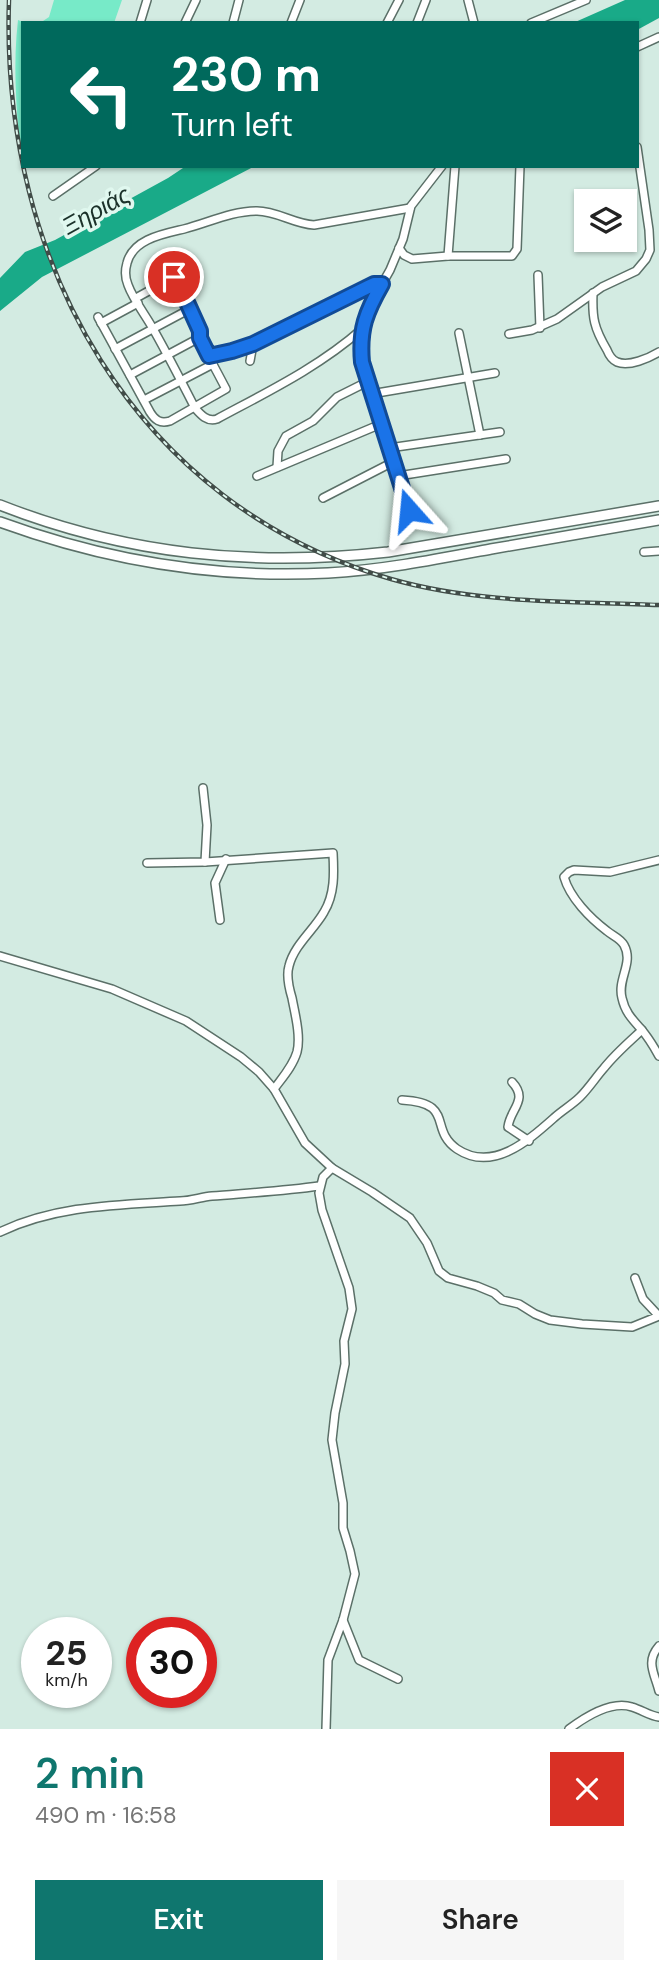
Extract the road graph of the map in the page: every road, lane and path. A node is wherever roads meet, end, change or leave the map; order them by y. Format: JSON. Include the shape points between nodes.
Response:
{"nodes":[{"id":1,"x":147,"y":0,"type":"edge"},
{"id":2,"x":196,"y":0,"type":"edge"},
{"id":3,"x":239,"y":0,"type":"edge"},
{"id":4,"x":300,"y":0,"type":"edge"},
{"id":5,"x":399,"y":0,"type":"edge"},
{"id":6,"x":426,"y":0,"type":"edge"},
{"id":7,"x":468,"y":0,"type":"edge"},
{"id":8,"x":586,"y":0,"type":"edge"},
{"id":9,"x":141,"y":21,"type":"edge"},
{"id":10,"x":186,"y":21,"type":"edge"},
{"id":11,"x":234,"y":21,"type":"edge"},
{"id":12,"x":292,"y":21,"type":"edge"},
{"id":13,"x":388,"y":21,"type":"edge"},
{"id":14,"x":418,"y":21,"type":"edge"},
{"id":15,"x":473,"y":21,"type":"edge"},
{"id":16,"x":536,"y":21,"type":"edge"},
{"id":17,"x":659,"y":37,"type":"edge"},
{"id":18,"x":639,"y":46,"type":"edge"},
{"id":19,"x":639,"y":161,"type":"edge"},
{"id":20,"x":93,"y":168,"type":"edge"},
{"id":21,"x":440,"y":168,"type":"edge"},
{"id":22,"x":455,"y":168,"type":"edge"},
{"id":23,"x":520,"y":168,"type":"edge"},
{"id":24,"x":53,"y":196,"type":"dead end"},
{"id":25,"x":410,"y":208,"type":"junction"},
{"id":26,"x":399,"y":248,"type":"junction"},
{"id":27,"x":448,"y":256,"type":"junction"},
{"id":28,"x":538,"y":275,"type":"dead end"},
{"id":29,"x":382,"y":284,"type":"junction"},
{"id":30,"x":593,"y":293,"type":"junction"},
{"id":31,"x":137,"y":301,"type":"junction"},
{"id":32,"x":190,"y":309,"type":"junction"},
{"id":33,"x":153,"y":328,"type":"junction"},
{"id":34,"x":540,"y":328,"type":"junction"},
{"id":35,"x":362,"y":329,"type":"junction"},
{"id":36,"x":459,"y":333,"type":"dead end"},
{"id":37,"x":509,"y":334,"type":"dead end"},
{"id":38,"x":200,"y":338,"type":"junction"},
{"id":39,"x":253,"y":344,"type":"junction"},
{"id":40,"x":116,"y":349,"type":"junction"},
{"id":41,"x":659,"y":352,"type":"edge"},
{"id":42,"x":167,"y":355,"type":"junction"},
{"id":43,"x":209,"y":356,"type":"junction"},
{"id":44,"x":250,"y":361,"type":"dead end"},
{"id":45,"x":213,"y":364,"type":"junction"},
{"id":46,"x":495,"y":373,"type":"dead end"},
{"id":47,"x":130,"y":375,"type":"junction"},
{"id":48,"x":467,"y":378,"type":"junction"},
{"id":49,"x":181,"y":381,"type":"junction"},
{"id":50,"x":368,"y":382,"type":"junction"},
{"id":51,"x":371,"y":394,"type":"junction"},
{"id":52,"x":144,"y":400,"type":"junction"},
{"id":53,"x":195,"y":408,"type":"junction"},
{"id":54,"x":381,"y":424,"type":"junction"},
{"id":55,"x":500,"y":432,"type":"dead end"},
{"id":56,"x":480,"y":435,"type":"junction"},
{"id":57,"x":389,"y":448,"type":"junction"},
{"id":58,"x":506,"y":459,"type":"dead end"},
{"id":59,"x":393,"y":463,"type":"junction"},
{"id":60,"x":277,"y":467,"type":"junction"},
{"id":61,"x":257,"y":476,"type":"dead end"},
{"id":62,"x":398,"y":476,"type":"junction"},
{"id":63,"x":323,"y":498,"type":"dead end"},
{"id":64,"x":0,"y":505,"type":"edge"},
{"id":65,"x":659,"y":506,"type":"edge"},
{"id":66,"x":409,"y":510,"type":"dead end"},
{"id":67,"x":659,"y":520,"type":"edge"},
{"id":68,"x":0,"y":522,"type":"edge"},
{"id":69,"x":659,"y":551,"type":"edge"},
{"id":70,"x":644,"y":552,"type":"dead end"},
{"id":71,"x":203,"y":788,"type":"dead end"},
{"id":72,"x":226,"y":859,"type":"junction"},
{"id":73,"x":659,"y":860,"type":"edge"},
{"id":74,"x":205,"y":862,"type":"junction"},
{"id":75,"x":147,"y":863,"type":"dead end"},
{"id":76,"x":220,"y":920,"type":"dead end"},
{"id":77,"x":0,"y":956,"type":"edge"},
{"id":78,"x":642,"y":1030,"type":"junction"},
{"id":79,"x":659,"y":1056,"type":"edge"},
{"id":80,"x":512,"y":1082,"type":"dead end"},
{"id":81,"x":274,"y":1089,"type":"junction"},
{"id":82,"x":402,"y":1100,"type":"dead end"},
{"id":83,"x":529,"y":1141,"type":"junction"},
{"id":84,"x":332,"y":1168,"type":"junction"},
{"id":85,"x":320,"y":1186,"type":"junction"},
{"id":86,"x":0,"y":1232,"type":"edge"},
{"id":87,"x":635,"y":1278,"type":"dead end"},
{"id":88,"x":343,"y":1620,"type":"junction"},
{"id":89,"x":659,"y":1646,"type":"edge"},
{"id":90,"x":398,"y":1679,"type":"dead end"},
{"id":91,"x":659,"y":1691,"type":"edge"},
{"id":92,"x":659,"y":1717,"type":"edge"},
{"id":93,"x":326,"y":1729,"type":"edge"},
{"id":94,"x":569,"y":1729,"type":"edge"}],
"edges":[{"from":1,"to":9,"type":"street"},
{"from":2,"to":10,"type":"street"},
{"from":3,"to":11,"type":"street"},
{"from":4,"to":12,"type":"street"},
{"from":5,"to":13,"type":"street"},
{"from":6,"to":14,"type":"street"},
{"from":7,"to":15,"type":"street"},
{"from":8,"to":16,"type":"street"},
{"from":17,"to":18,"type":"street"},
{"from":19,"to":30,"type":"street","via":[[649,255],[636,271]]},
{"from":20,"to":24,"type":"street"},
{"from":21,"to":25,"type":"street"},
{"from":22,"to":27,"type":"street"},
{"from":23,"to":27,"type":"street","via":[[516,254]]},
{"from":25,"to":26,"type":"street"},
{"from":25,"to":31,"type":"street","via":[[314,225],[270,212],[243,212],[156,236],[134,250],[126,265],[127,282]]},
{"from":26,"to":27,"type":"street","via":[[409,258]]},
{"from":26,"to":29,"type":"street"},
{"from":28,"to":34,"type":"street"},
{"from":29,"to":35,"type":"street"},
{"from":29,"to":39,"type":"street"},
{"from":30,"to":34,"type":"street"},
{"from":30,"to":41,"type":"street","via":[[596,332],[611,358],[625,363]]},
{"from":31,"to":32,"type":"street","via":[[174,277]]},
{"from":31,"to":33,"type":"street"},
{"from":31,"to":40,"type":"street","via":[[99,320]]},
{"from":32,"to":33,"type":"street"},
{"from":32,"to":38,"type":"street"},
{"from":33,"to":40,"type":"street"},
{"from":33,"to":42,"type":"street"},
{"from":34,"to":37,"type":"street"},
{"from":35,"to":50,"type":"street"},
{"from":35,"to":53,"type":"street","via":[[307,370],[217,419],[206,418]]},
{"from":36,"to":48,"type":"street"},
{"from":38,"to":42,"type":"street"},
{"from":38,"to":43,"type":"street"},
{"from":39,"to":43,"type":"street"},
{"from":39,"to":44,"type":"street"},
{"from":40,"to":47,"type":"street"},
{"from":42,"to":47,"type":"street"},
{"from":42,"to":49,"type":"street"},
{"from":43,"to":45,"type":"street"},
{"from":45,"to":49,"type":"street"},
{"from":45,"to":53,"type":"street","via":[[226,389]]},
{"from":46,"to":48,"type":"street"},
{"from":47,"to":52,"type":"street"},
{"from":48,"to":51,"type":"street"},
{"from":48,"to":56,"type":"street"},
{"from":49,"to":52,"type":"street"},
{"from":49,"to":53,"type":"street"},
{"from":50,"to":51,"type":"street"},
{"from":50,"to":60,"type":"street","via":[[337,397],[313,421],[286,436],[278,451]]},
{"from":51,"to":54,"type":"street"},
{"from":52,"to":53,"type":"street","via":[[154,418],[162,422]]},
{"from":54,"to":57,"type":"street"},
{"from":54,"to":60,"type":"street"},
{"from":55,"to":56,"type":"street"},
{"from":56,"to":57,"type":"street"},
{"from":57,"to":59,"type":"street"},
{"from":58,"to":62,"type":"street"},
{"from":59,"to":62,"type":"street"},
{"from":59,"to":63,"type":"street"},
{"from":60,"to":61,"type":"street"},
{"from":62,"to":66,"type":"street"},
{"from":64,"to":65,"type":"main road","via":[[60,527],[131,544],[271,559],[388,552]]},
{"from":67,"to":68,"type":"main road","via":[[405,564],[274,574],[127,560]]},
{"from":69,"to":70,"type":"street"},
{"from":71,"to":74,"type":"street"},
{"from":72,"to":74,"type":"street"},
{"from":72,"to":76,"type":"street","via":[[215,883]]},
{"from":72,"to":81,"type":"street","via":[[333,853],[329,901],[289,966],[298,1048]]},
{"from":73,"to":78,"type":"street","via":[[610,872],[574,870],[564,877],[578,902],[624,945],[628,962],[621,994],[626,1012]]},
{"from":74,"to":75,"type":"street"},
{"from":77,"to":81,"type":"street","via":[[112,989],[186,1021],[241,1058]]},
{"from":78,"to":79,"type":"street"},
{"from":78,"to":83,"type":"street","via":[[580,1097]]},
{"from":80,"to":83,"type":"street","via":[[519,1100],[508,1127]]},
{"from":81,"to":84,"type":"street","via":[[305,1143]]},
{"from":82,"to":83,"type":"street","via":[[423,1102],[433,1109],[452,1145],[465,1153],[502,1155]]},
{"from":84,"to":85,"type":"street"},
{"from":84,"to":87,"type":"street","via":[[411,1218],[443,1275],[494,1293],[542,1318],[625,1327],[659,1316],[643,1299]]},
{"from":85,"to":86,"type":"street","via":[[63,1211]]},
{"from":85,"to":88,"type":"street","via":[[322,1210],[352,1309],[332,1440],[343,1528],[354,1571]]},
{"from":88,"to":90,"type":"street","via":[[359,1660]]},
{"from":88,"to":93,"type":"street","via":[[328,1660]]},
{"from":89,"to":91,"type":"street","via":[[651,1664]]},
{"from":92,"to":94,"type":"street","via":[[620,1705],[586,1717]]}]}
